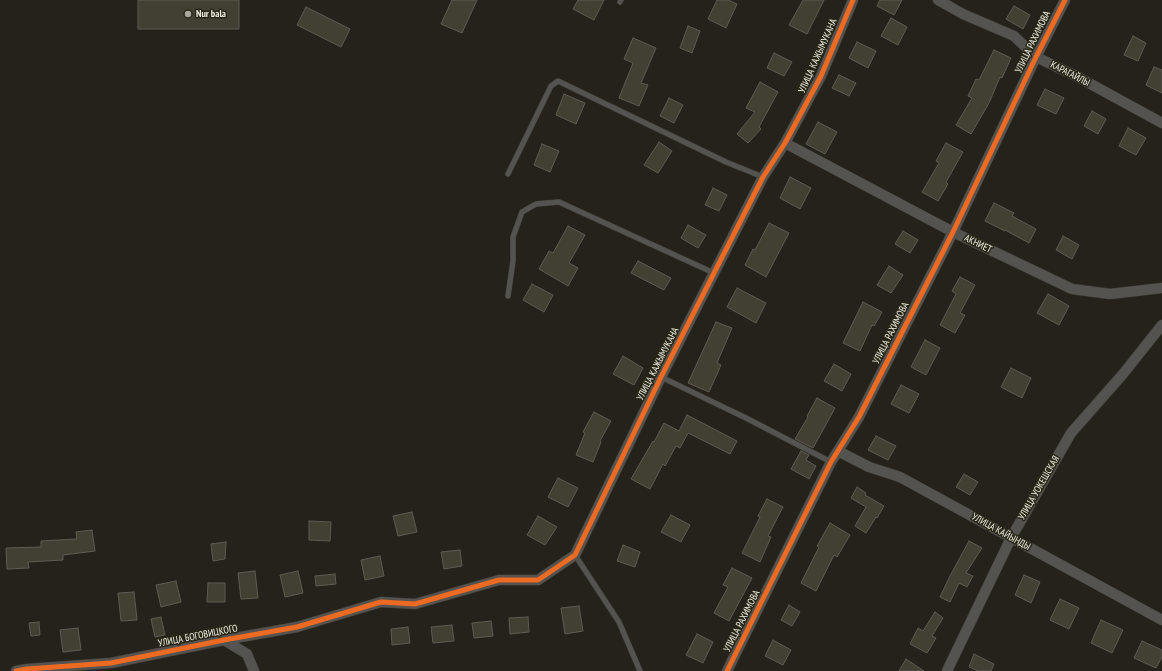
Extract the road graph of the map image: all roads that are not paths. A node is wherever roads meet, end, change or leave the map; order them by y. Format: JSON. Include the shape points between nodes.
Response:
{"nodes":[{"id":1,"x":853,"y":0,"type":"edge"},
{"id":2,"x":938,"y":0,"type":"edge"},
{"id":3,"x":1065,"y":0,"type":"edge"},
{"id":4,"x":1036,"y":57,"type":"junction"},
{"id":5,"x":1162,"y":124,"type":"edge"},
{"id":6,"x":785,"y":143,"type":"junction"},
{"id":7,"x":508,"y":174,"type":"dead end"},
{"id":8,"x":763,"y":177,"type":"junction"},
{"id":9,"x":953,"y":232,"type":"junction"},
{"id":10,"x":714,"y":273,"type":"junction"},
{"id":11,"x":1162,"y":288,"type":"edge"},
{"id":12,"x":508,"y":296,"type":"dead end"},
{"id":13,"x":1162,"y":325,"type":"edge"},
{"id":14,"x":661,"y":377,"type":"junction"},
{"id":15,"x":838,"y":451,"type":"junction"},
{"id":16,"x":831,"y":462,"type":"junction"},
{"id":17,"x":1010,"y":538,"type":"junction"},
{"id":18,"x":575,"y":555,"type":"junction"},
{"id":19,"x":1162,"y":620,"type":"edge"},
{"id":20,"x":224,"y":640,"type":"junction"},
{"id":21,"x":16,"y":671,"type":"edge"},
{"id":22,"x":254,"y":671,"type":"edge"},
{"id":23,"x":640,"y":671,"type":"edge"},
{"id":24,"x":727,"y":671,"type":"edge"},
{"id":25,"x":947,"y":671,"type":"edge"}],
"edges":[{"from":1,"to":6,"type":"street","name":"УЛИЦА КАЖЫМУКАНА","via":[[822,76]]},
{"from":2,"to":4,"type":"street","name":"КАРАГАЙЛЫ","via":[[1014,36]]},
{"from":3,"to":4,"type":"street","name":"УЛИЦА РАХИМОВА"},
{"from":4,"to":5,"type":"street","name":"КАРАГАЙЛЫ","via":[[1076,76]]},
{"from":4,"to":9,"type":"street","name":"УЛИЦА РАХИМОВА"},
{"from":6,"to":8,"type":"street","name":"УЛИЦА КАЖЫМУКАНА"},
{"from":6,"to":9,"type":"street","name":"АКНИЕТ"},
{"from":7,"to":8,"type":"lane","via":[[551,86],[558,81],[726,162]]},
{"from":8,"to":10,"type":"street","name":"УЛИЦА КАЖЫМУКАНА"},
{"from":9,"to":11,"type":"street","name":"АКНИЕТ","via":[[1072,289],[1110,294]]},
{"from":9,"to":15,"type":"street","name":"УЛИЦА РАХИМОВА","via":[[859,417]]},
{"from":10,"to":12,"type":"lane","via":[[559,202],[536,204],[522,212],[513,237],[513,261]]},
{"from":10,"to":14,"type":"street","name":"УЛИЦА КАЖЫМУКАНА"},
{"from":13,"to":17,"type":"street","name":"УЛИЦА УОКЕШСКАЯ","via":[[1071,434]]},
{"from":14,"to":16,"type":"lane"},
{"from":14,"to":18,"type":"street","name":"УЛИЦА КАЖЫМУКАНА"},
{"from":15,"to":16,"type":"street","name":"УЛИЦА РАХИМОВА"},
{"from":15,"to":17,"type":"street","name":"УЛИЦА КАЙЫНДЫ","via":[[869,467],[900,477]]},
{"from":16,"to":24,"type":"street","name":"УЛИЦА РАХИМОВА"},
{"from":17,"to":19,"type":"street","name":"УЛИЦА КАЙЫНДЫ"},
{"from":17,"to":25,"type":"street","name":"УЛИЦА УОКЕШСКАЯ"},
{"from":18,"to":20,"type":"street","name":"УЛИЦА БОГОВИЦКОГО","via":[[538,580],[499,580],[415,604],[381,602],[297,627]]},
{"from":18,"to":23,"type":"lane","via":[[619,622]]},
{"from":20,"to":21,"type":"street","name":"УЛИЦА БОГОВИЦКОГО","via":[[111,663]]},
{"from":20,"to":22,"type":"street","via":[[247,654]]}]}
